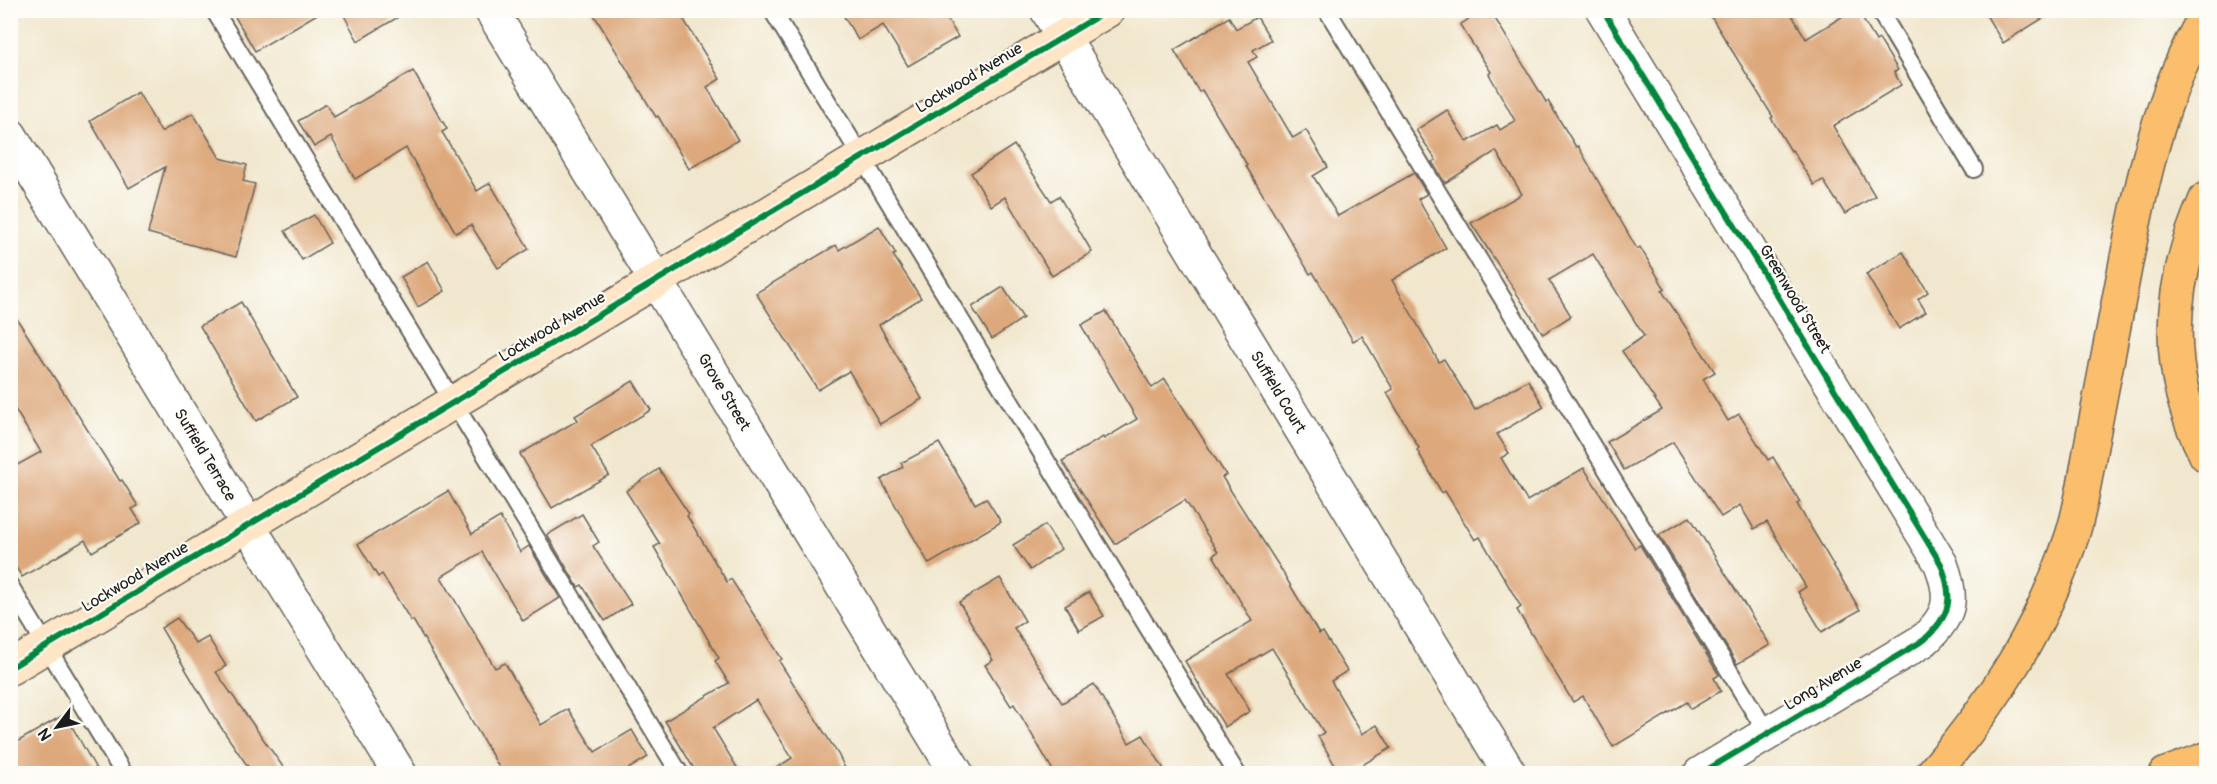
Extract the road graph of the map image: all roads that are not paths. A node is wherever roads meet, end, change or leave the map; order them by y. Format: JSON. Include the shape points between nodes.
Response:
{"nodes":[{"id":1,"x":214,"y":10,"type":"edge"},
{"id":2,"x":491,"y":10,"type":"edge"},
{"id":3,"x":772,"y":10,"type":"edge"},
{"id":4,"x":1108,"y":10,"type":"edge"},
{"id":5,"x":1327,"y":10,"type":"edge"},
{"id":6,"x":1603,"y":10,"type":"edge"},
{"id":7,"x":1879,"y":10,"type":"edge"},
{"id":8,"x":2206,"y":15,"type":"edge"},
{"id":9,"x":1055,"y":24,"type":"edge"},
{"id":10,"x":10,"y":135,"type":"edge"},
{"id":11,"x":862,"y":158,"type":"junction"},
{"id":12,"x":1974,"y":169,"type":"dead end"},
{"id":13,"x":2206,"y":199,"type":"edge"},
{"id":14,"x":656,"y":281,"type":"junction"},
{"id":15,"x":454,"y":402,"type":"junction"},
{"id":16,"x":2206,"y":455,"type":"edge"},
{"id":17,"x":248,"y":525,"type":"junction"},
{"id":18,"x":10,"y":586,"type":"edge"},
{"id":19,"x":1948,"y":607,"type":"joint"},
{"id":20,"x":47,"y":646,"type":"junction"},
{"id":21,"x":10,"y":668,"type":"edge"},
{"id":22,"x":1767,"y":734,"type":"junction"},
{"id":23,"x":2206,"y":759,"type":"edge"},
{"id":24,"x":124,"y":774,"type":"edge"},
{"id":25,"x":400,"y":774,"type":"edge"},
{"id":26,"x":680,"y":774,"type":"edge"},
{"id":27,"x":957,"y":774,"type":"edge"},
{"id":28,"x":1237,"y":774,"type":"edge"},
{"id":29,"x":1510,"y":774,"type":"edge"},
{"id":30,"x":1700,"y":774,"type":"edge"},
{"id":31,"x":1932,"y":774,"type":"edge"},
{"id":32,"x":2166,"y":774,"type":"edge"}],
"edges":[{"from":1,"to":15,"type":"lane"},
{"from":2,"to":14,"type":"street","name":"Grove Street"},
{"from":3,"to":11,"type":"lane"},
{"from":4,"to":9,"type":"street","name":"Lockwood Avenue"},
{"from":5,"to":22,"type":"lane"},
{"from":6,"to":19,"type":"street","name":"Greenwood Street","via":[[1941,564],[1949,585]]},
{"from":7,"to":12,"type":"lane"},
{"from":8,"to":31,"type":"highway","via":[[2165,102],[2150,157],[2085,476],[2061,567],[2039,618],[1992,699]]},
{"from":9,"to":11,"type":"street","name":"Lockwood Avenue"},
{"from":9,"to":29,"type":"street","name":"Suffield Court"},
{"from":10,"to":17,"type":"street","name":"Suffield Terrace"},
{"from":11,"to":14,"type":"street","name":"Lockwood Avenue"},
{"from":11,"to":28,"type":"lane"},
{"from":13,"to":16,"type":"highway","via":[[2185,254],[2175,322],[2175,356],[2191,420]]},
{"from":14,"to":15,"type":"street","name":"Lockwood Avenue"},
{"from":14,"to":27,"type":"street","name":"Grove Street"},
{"from":15,"to":17,"type":"street","name":"Lockwood Avenue"},
{"from":15,"to":26,"type":"lane"},
{"from":17,"to":20,"type":"street","name":"Lockwood Avenue"},
{"from":17,"to":25,"type":"street","name":"Suffield Terrace"},
{"from":18,"to":20,"type":"lane"},
{"from":19,"to":22,"type":"street","name":"Long Avenue","via":[[1940,626],[1924,640]]},
{"from":20,"to":21,"type":"street","name":"Lockwood Avenue"},
{"from":20,"to":24,"type":"lane"},
{"from":22,"to":30,"type":"street","name":"Long Avenue"},
{"from":23,"to":32,"type":"highway"}]}
